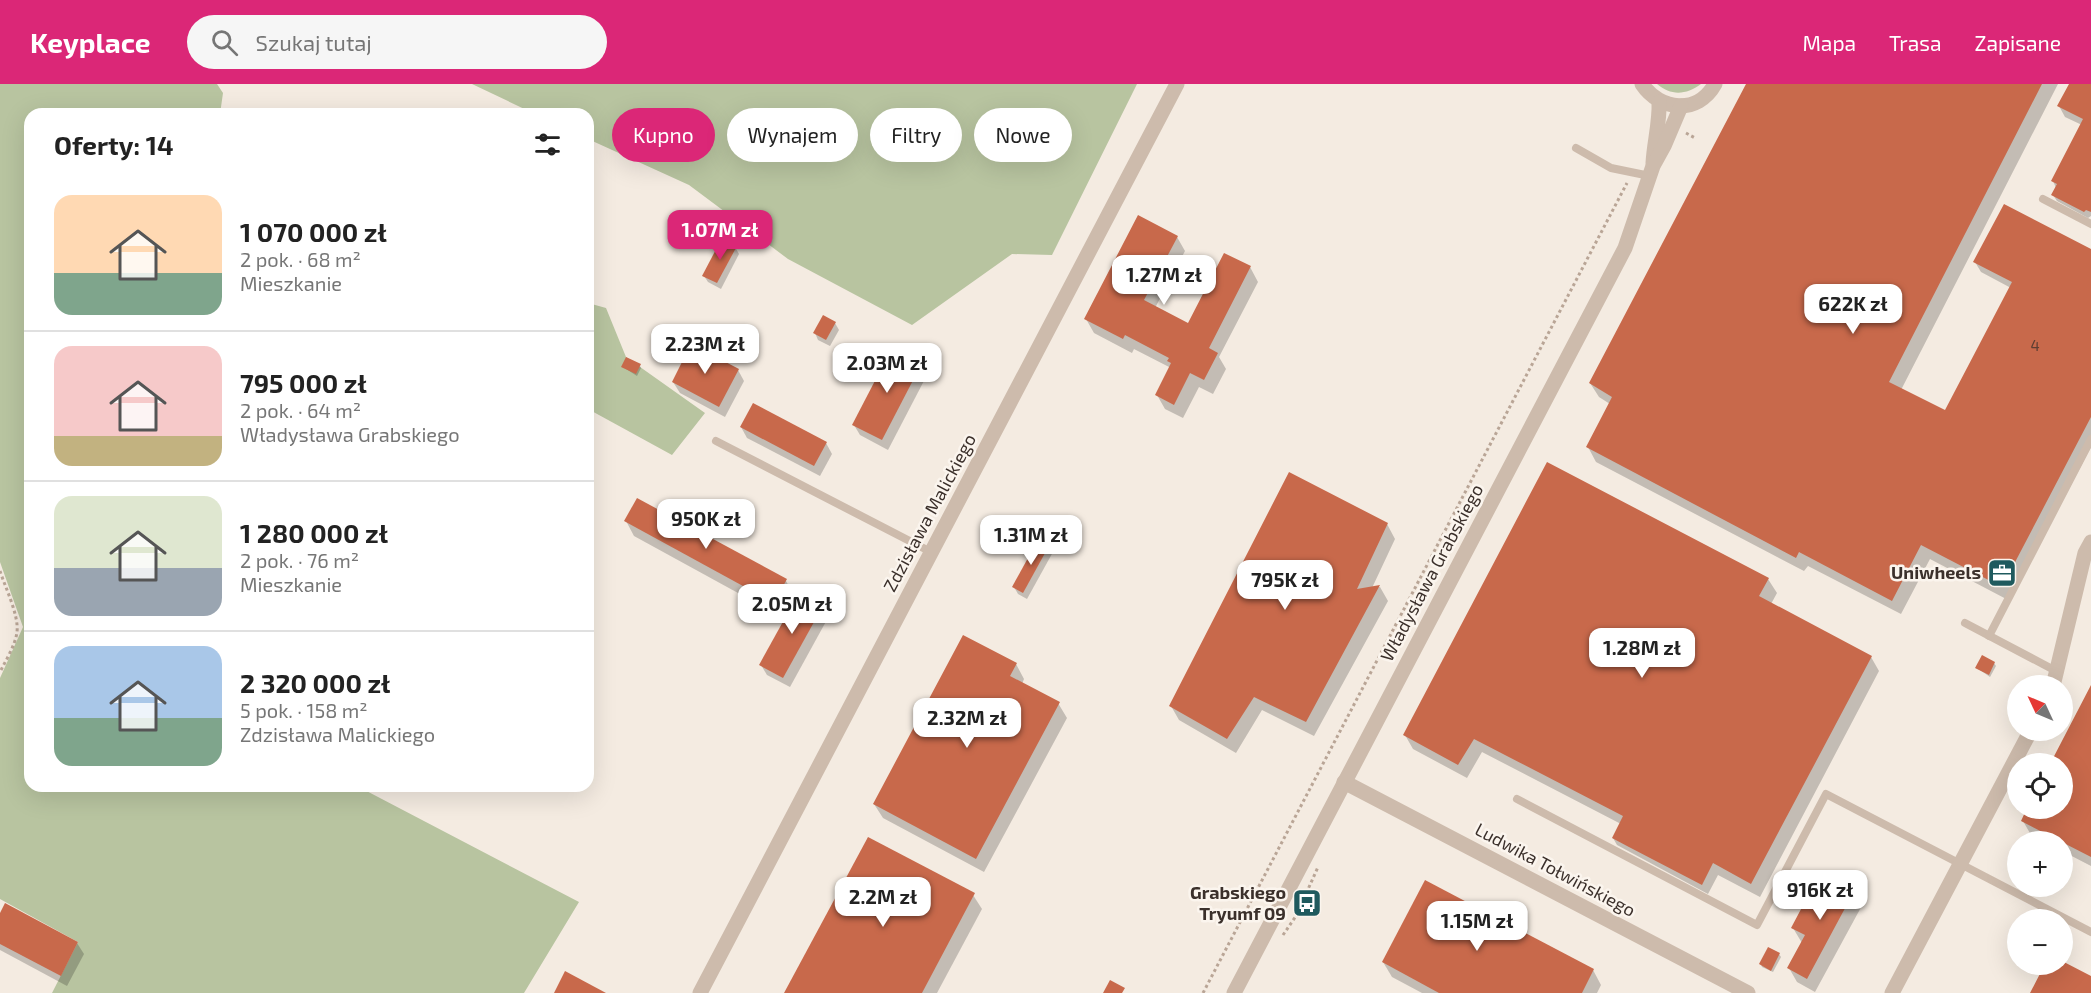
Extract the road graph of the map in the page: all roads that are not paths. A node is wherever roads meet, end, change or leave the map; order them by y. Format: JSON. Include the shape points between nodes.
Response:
{"nodes":[{"id":1,"x":1177,"y":84,"type":"edge"},
{"id":2,"x":1642,"y":84,"type":"edge"},
{"id":3,"x":1715,"y":84,"type":"edge"},
{"id":4,"x":1659,"y":102,"type":"junction"},
{"id":5,"x":1682,"y":106,"type":"junction"},
{"id":6,"x":1576,"y":148,"type":"dead end"},
{"id":7,"x":1651,"y":171,"type":"junction"},
{"id":8,"x":2043,"y":199,"type":"dead end"},
{"id":9,"x":2091,"y":224,"type":"edge"},
{"id":10,"x":2091,"y":439,"type":"edge"},
{"id":11,"x":716,"y":441,"type":"dead end"},
{"id":12,"x":2091,"y":542,"type":"edge"},
{"id":13,"x":931,"y":552,"type":"junction"},
{"id":14,"x":1965,"y":623,"type":"dead end"},
{"id":15,"x":1989,"y":636,"type":"junction"},
{"id":16,"x":2050,"y":675,"type":"edge"},
{"id":17,"x":2056,"y":675,"type":"edge"},
{"id":18,"x":2025,"y":741,"type":"edge"},
{"id":19,"x":1344,"y":782,"type":"junction"},
{"id":20,"x":1517,"y":799,"type":"dead end"},
{"id":21,"x":1960,"y":864,"type":"junction"},
{"id":22,"x":2091,"y":932,"type":"edge"},
{"id":23,"x":700,"y":993,"type":"edge"},
{"id":24,"x":1234,"y":993,"type":"edge"},
{"id":25,"x":1748,"y":993,"type":"edge"},
{"id":26,"x":1892,"y":993,"type":"edge"}],
"edges":[{"from":1,"to":13,"type":"street","name":"Zdzisława Malickiego"},
{"from":2,"to":4,"type":"street"},
{"from":3,"to":5,"type":"street","via":[[1705,97]]},
{"from":4,"to":5,"type":"street"},
{"from":4,"to":7,"type":"street","name":"Władysława Grabskiego"},
{"from":5,"to":7,"type":"street","name":"Władysława Grabskiego"},
{"from":6,"to":7,"type":"lane","via":[[1611,168]]},
{"from":7,"to":19,"type":"street","name":"Władysława Grabskiego","via":[[1625,248]]},
{"from":8,"to":9,"type":"lane"},
{"from":10,"to":15,"type":"lane"},
{"from":11,"to":13,"type":"lane"},
{"from":12,"to":17,"type":"street"},
{"from":13,"to":23,"type":"street","name":"Zdzisława Malickiego"},
{"from":14,"to":15,"type":"lane"},
{"from":15,"to":16,"type":"lane"},
{"from":18,"to":21,"type":"street"},
{"from":19,"to":24,"type":"street","name":"Władysława Grabskiego"},
{"from":19,"to":25,"type":"street","name":"Ludwika Tołwińskiego"},
{"from":20,"to":21,"type":"lane","via":[[1757,925],[1826,794]]},
{"from":21,"to":22,"type":"lane"},
{"from":21,"to":26,"type":"street"}]}
